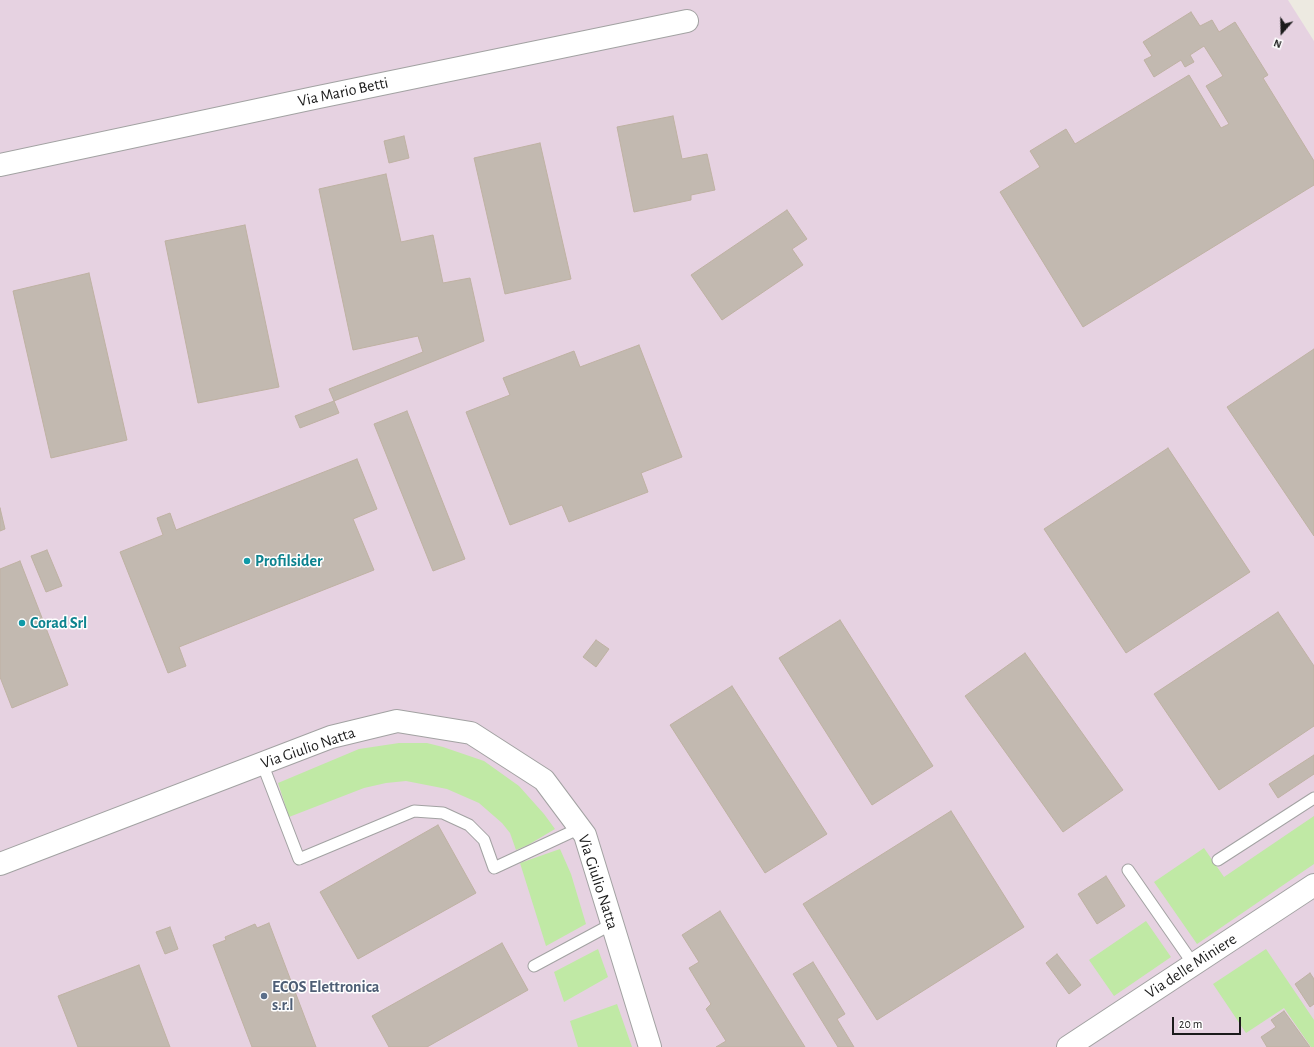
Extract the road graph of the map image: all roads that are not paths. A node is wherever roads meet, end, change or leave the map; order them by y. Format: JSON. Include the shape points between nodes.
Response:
{"nodes":[{"id":1,"x":687,"y":21,"type":"dead end"},
{"id":2,"x":0,"y":165,"type":"edge"},
{"id":3,"x":262,"y":763,"type":"junction"},
{"id":4,"x":1314,"y":798,"type":"edge"},
{"id":5,"x":580,"y":828,"type":"junction"},
{"id":6,"x":1218,"y":860,"type":"dead end"},
{"id":7,"x":0,"y":864,"type":"edge"},
{"id":8,"x":1128,"y":870,"type":"dead end"},
{"id":9,"x":1314,"y":885,"type":"edge"},
{"id":10,"x":612,"y":924,"type":"junction"},
{"id":11,"x":1194,"y":965,"type":"junction"},
{"id":12,"x":534,"y":966,"type":"dead end"},
{"id":13,"x":650,"y":1047,"type":"edge"},
{"id":14,"x":1068,"y":1047,"type":"edge"}],
"edges":[{"from":1,"to":2,"type":"street","name":"Via Mario Betti"},
{"from":3,"to":5,"type":"street","name":"Via Giulio Natta","via":[[331,737],[397,721],[471,733],[544,780]]},
{"from":3,"to":5,"type":"lane","via":[[299,859],[414,811],[443,813],[469,824],[484,840],[494,868]]},
{"from":3,"to":7,"type":"street","name":"Via Giulio Natta"},
{"from":4,"to":6,"type":"lane"},
{"from":5,"to":10,"type":"street","name":"Via Giulio Natta","via":[[585,834]]},
{"from":8,"to":11,"type":"lane"},
{"from":9,"to":11,"type":"street","name":"Via delle Miniere"},
{"from":10,"to":12,"type":"lane"},
{"from":10,"to":13,"type":"street","name":"Via Giulio Natta"},
{"from":11,"to":14,"type":"street","name":"Via delle Miniere"}]}
